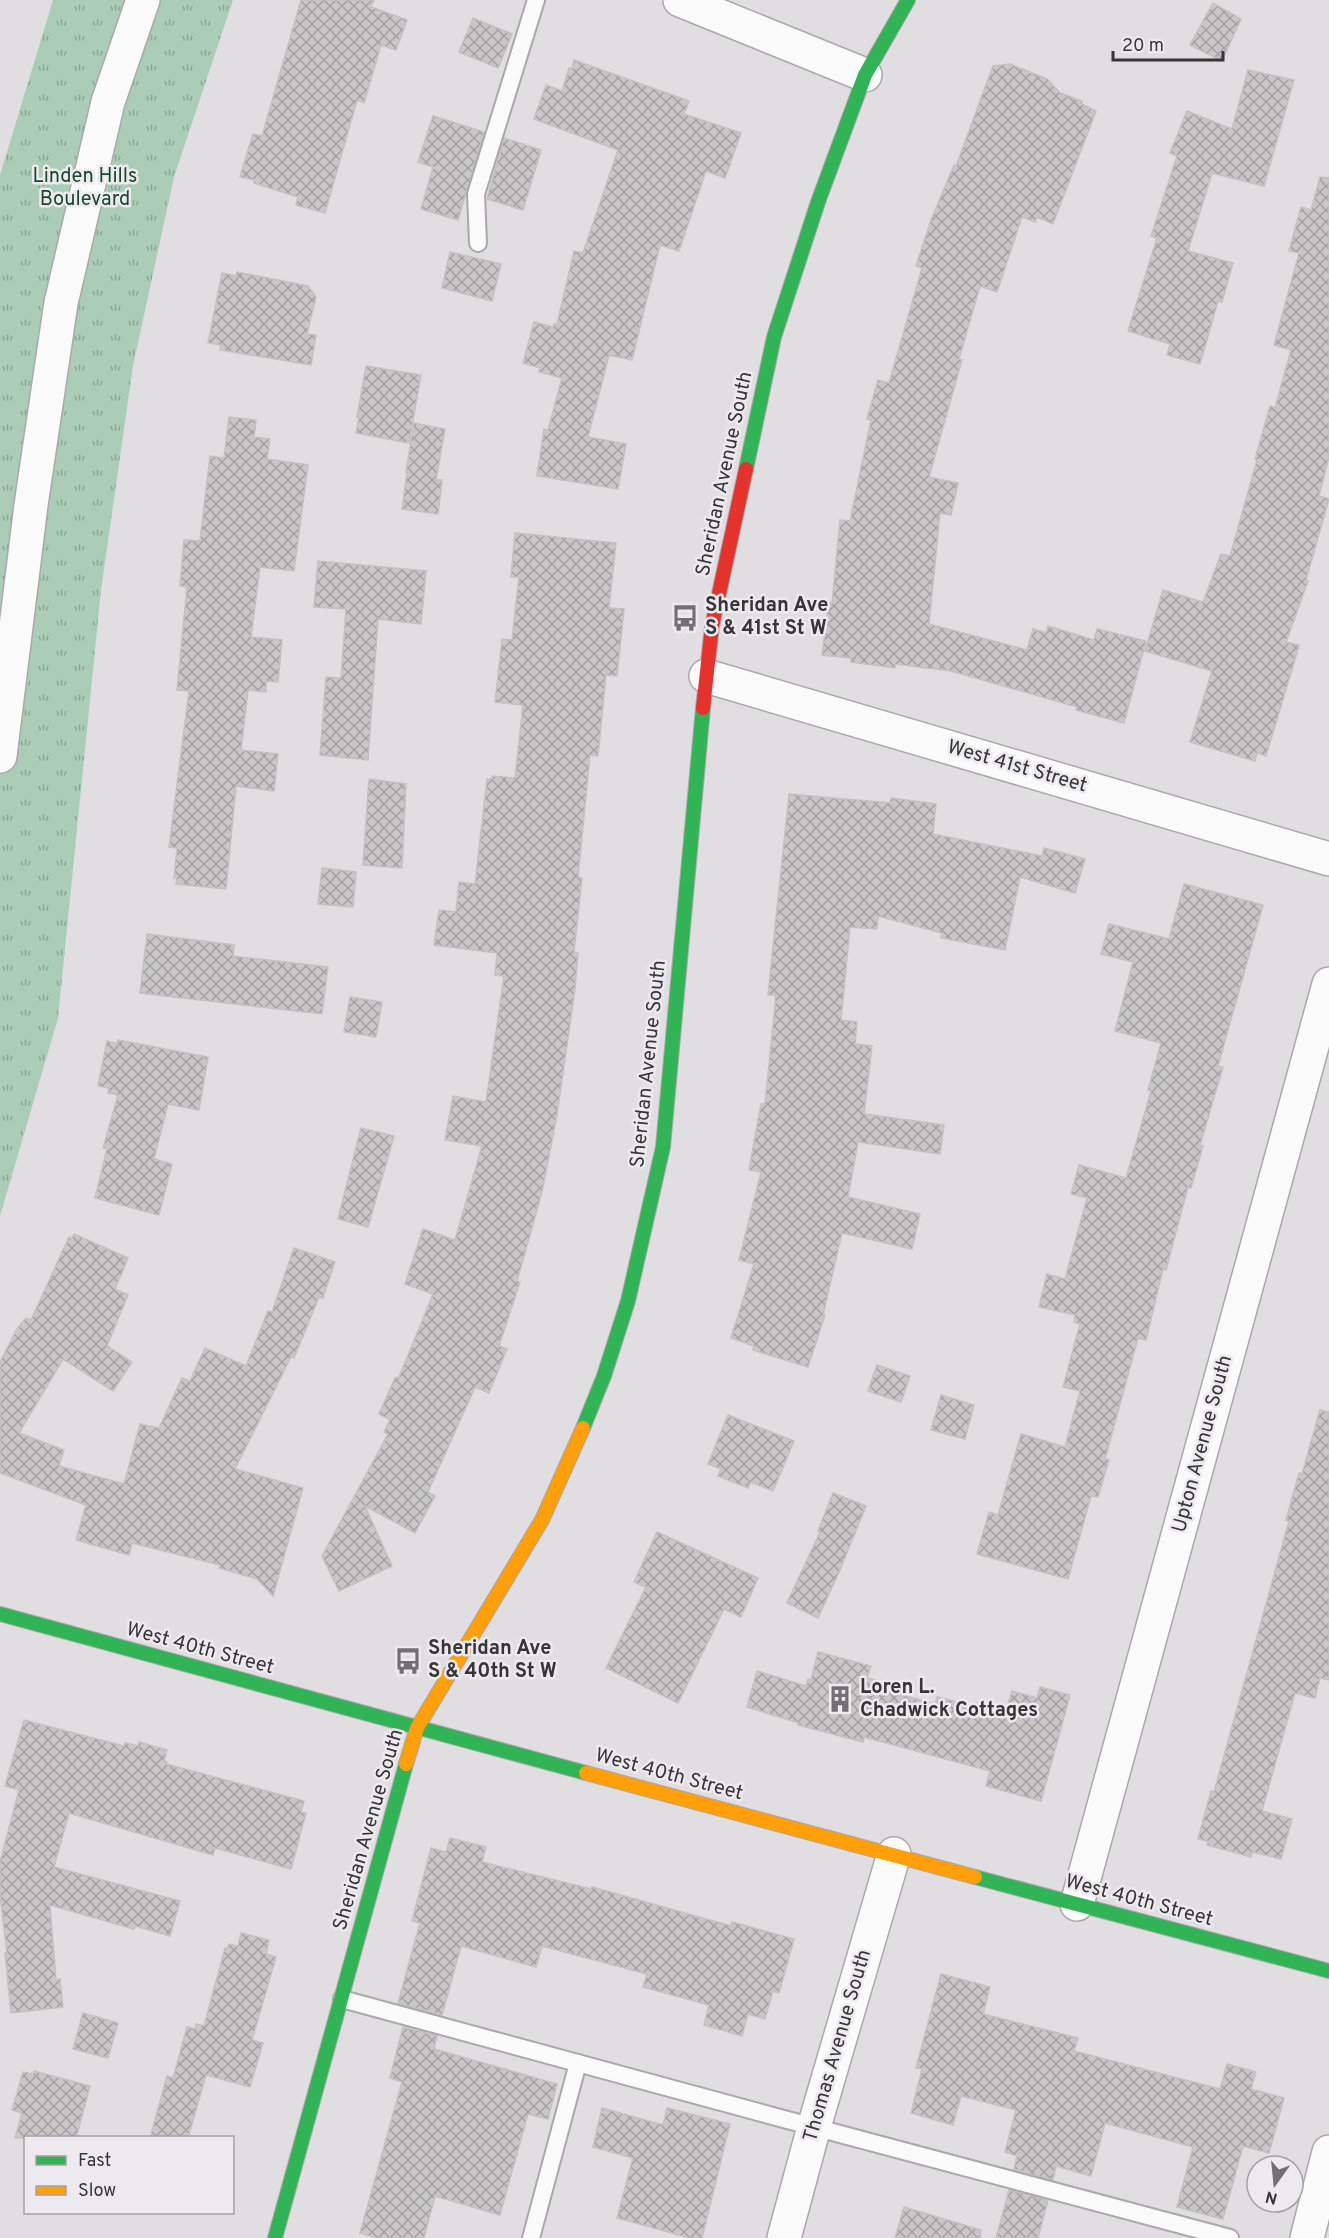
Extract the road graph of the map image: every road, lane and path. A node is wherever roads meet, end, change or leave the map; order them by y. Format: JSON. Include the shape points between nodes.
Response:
{"nodes":[{"id":1,"x":143,"y":0,"type":"edge"},
{"id":2,"x":536,"y":0,"type":"edge"},
{"id":3,"x":680,"y":0,"type":"edge"},
{"id":4,"x":908,"y":0,"type":"edge"},
{"id":5,"x":865,"y":75,"type":"junction"},
{"id":6,"x":478,"y":243,"type":"dead end"},
{"id":7,"x":705,"y":676,"type":"junction"},
{"id":8,"x":0,"y":756,"type":"edge"},
{"id":9,"x":1329,"y":859,"type":"edge"},
{"id":10,"x":1329,"y":984,"type":"edge"},
{"id":11,"x":0,"y":1614,"type":"edge"},
{"id":12,"x":417,"y":1728,"type":"junction"},
{"id":13,"x":894,"y":1854,"type":"junction"},
{"id":14,"x":1077,"y":1904,"type":"junction"},
{"id":15,"x":1329,"y":1971,"type":"edge"},
{"id":16,"x":342,"y":1999,"type":"junction"},
{"id":17,"x":578,"y":2063,"type":"junction"},
{"id":18,"x":814,"y":2127,"type":"junction"},
{"id":19,"x":1329,"y":2152,"type":"edge"},
{"id":20,"x":275,"y":2238,"type":"edge"},
{"id":21,"x":531,"y":2238,"type":"edge"},
{"id":22,"x":784,"y":2238,"type":"edge"},
{"id":23,"x":1230,"y":2238,"type":"edge"},
{"id":24,"x":1307,"y":2238,"type":"edge"}],
"edges":[{"from":1,"to":8,"type":"street","via":[[108,102],[61,303]]},
{"from":2,"to":6,"type":"lane","via":[[476,194]]},
{"from":3,"to":5,"type":"street"},
{"from":4,"to":5,"type":"street","name":"Sheridan Avenue South"},
{"from":5,"to":7,"type":"street","name":"Sheridan Avenue South","via":[[774,337]]},
{"from":7,"to":9,"type":"street","name":"West 41st Street"},
{"from":7,"to":12,"type":"street","name":"Sheridan Avenue South","via":[[663,1147],[628,1301],[604,1376],[542,1520]]},
{"from":10,"to":14,"type":"street","name":"Upton Avenue South"},
{"from":11,"to":12,"type":"street","name":"West 40th Street"},
{"from":12,"to":13,"type":"street","name":"West 40th Street"},
{"from":12,"to":16,"type":"street","name":"Sheridan Avenue South"},
{"from":13,"to":14,"type":"street","name":"West 40th Street"},
{"from":13,"to":18,"type":"street","name":"Thomas Avenue South"},
{"from":14,"to":15,"type":"street","name":"West 40th Street"},
{"from":16,"to":17,"type":"lane"},
{"from":16,"to":20,"type":"street","name":"Sheridan Avenue South"},
{"from":17,"to":18,"type":"lane"},
{"from":17,"to":21,"type":"lane"},
{"from":18,"to":22,"type":"street","name":"Thomas Avenue South"},
{"from":18,"to":23,"type":"lane"},
{"from":19,"to":24,"type":"street"}]}
